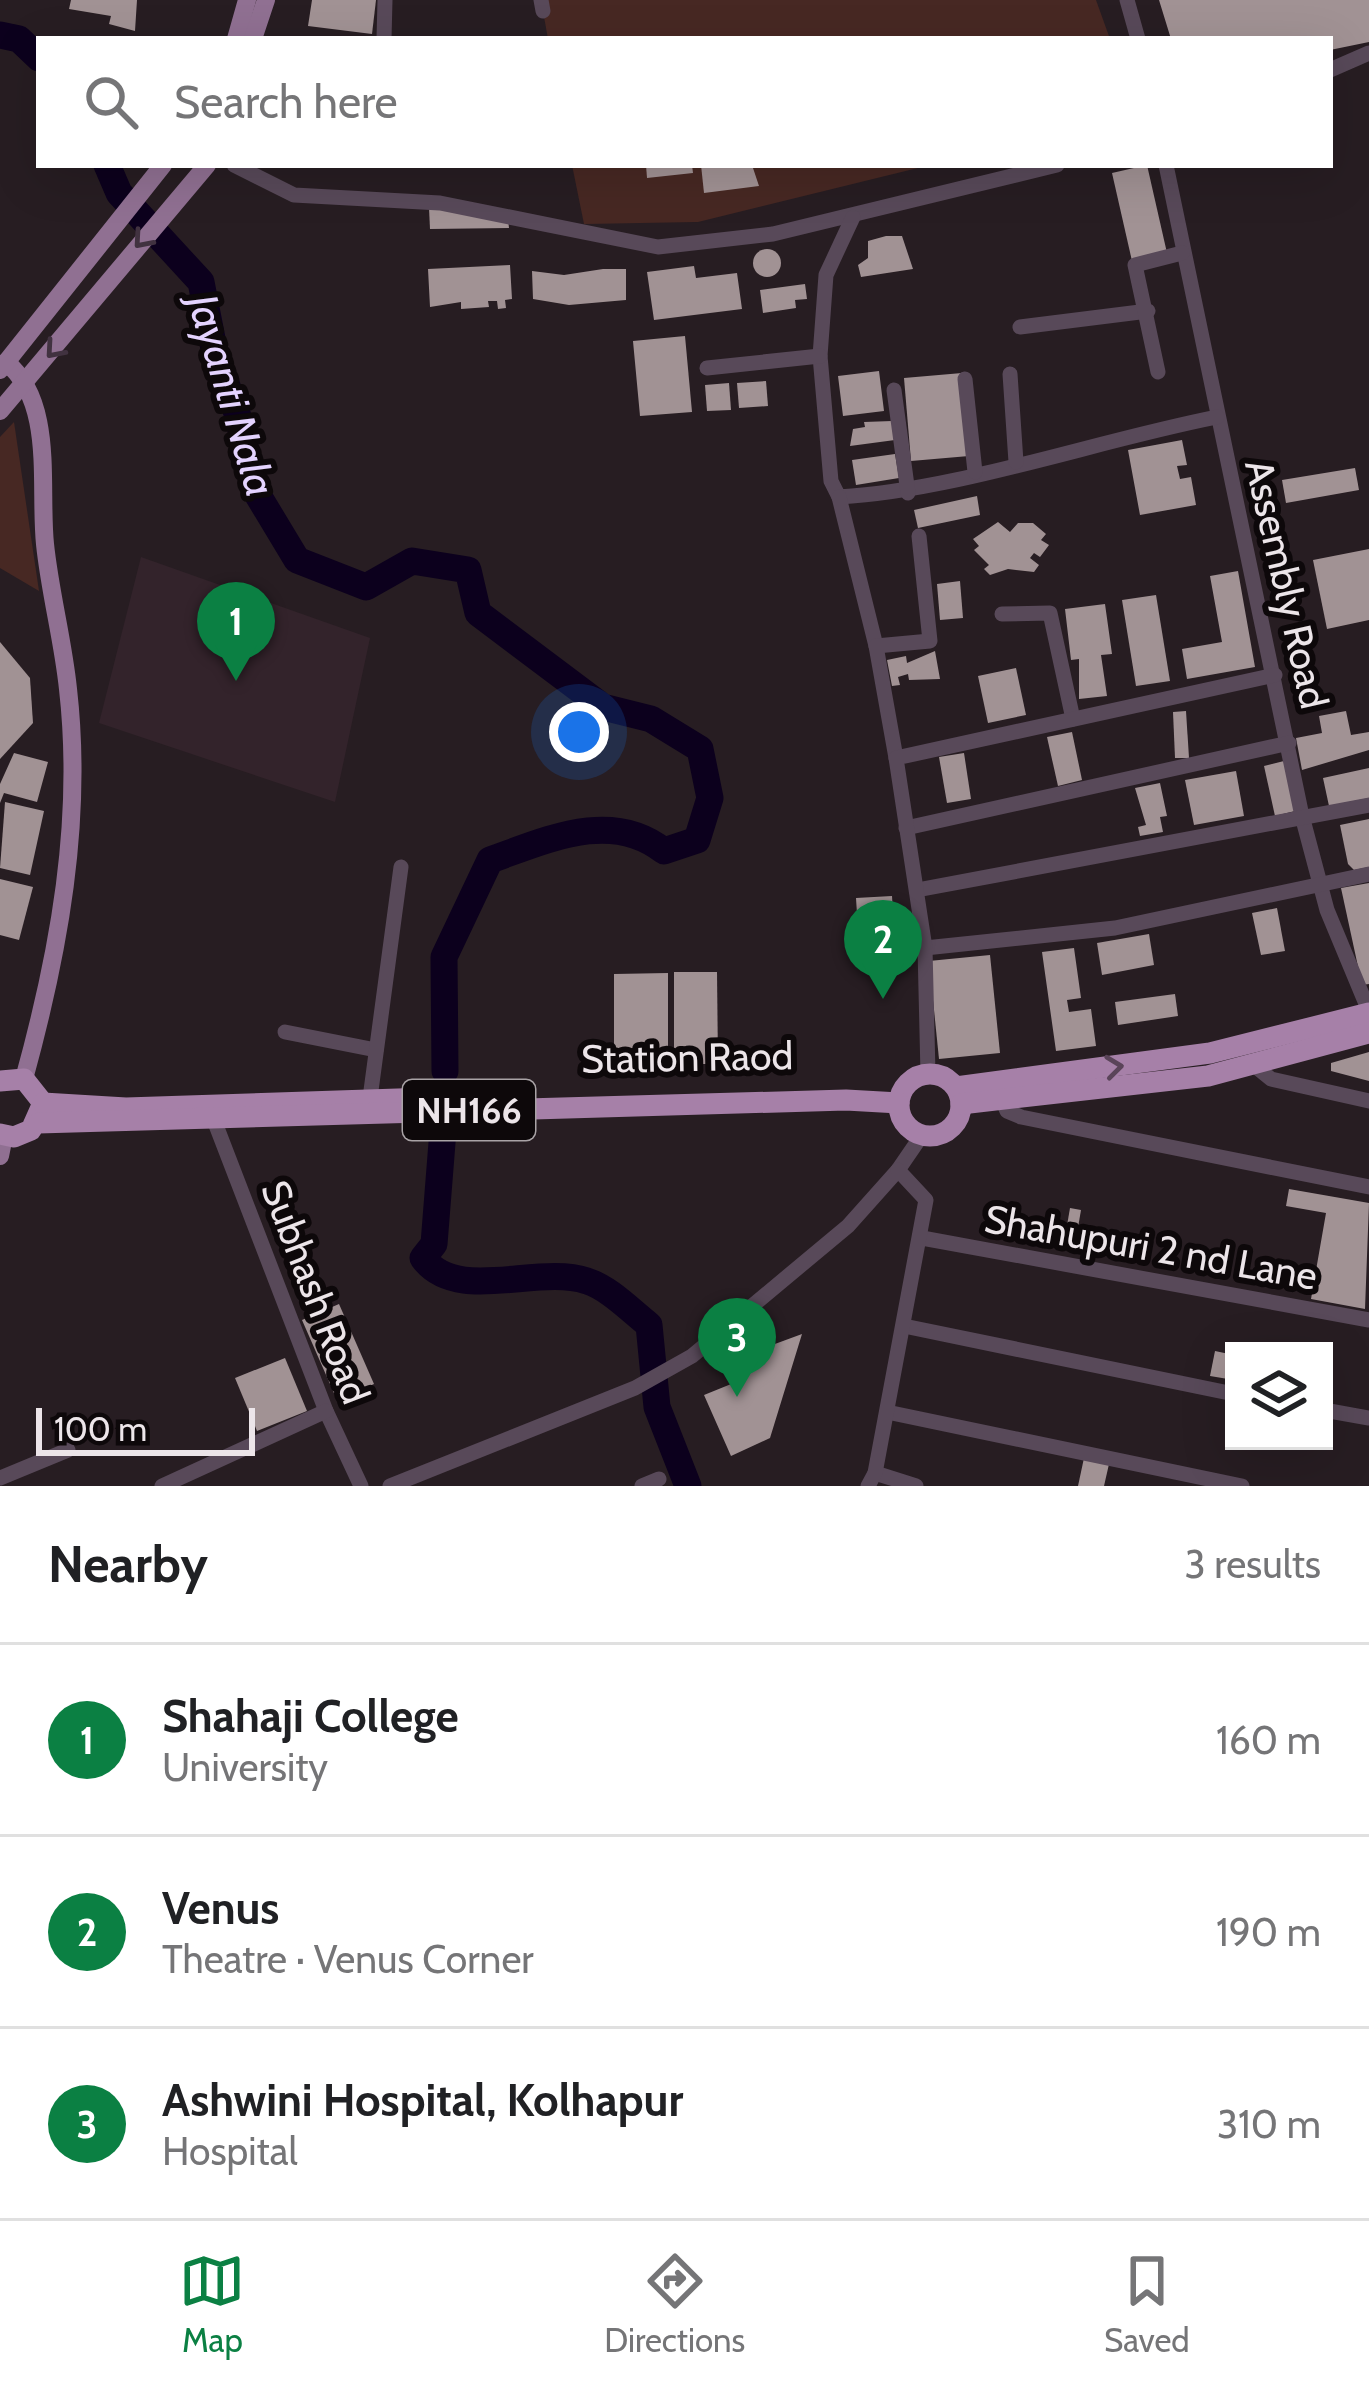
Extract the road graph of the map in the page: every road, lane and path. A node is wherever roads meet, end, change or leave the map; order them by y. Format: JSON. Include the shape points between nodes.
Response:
{"nodes":[{"id":1,"x":247,"y":0,"type":"edge"},
{"id":2,"x":266,"y":0,"type":"edge"},
{"id":3,"x":385,"y":0,"type":"edge"},
{"id":4,"x":1127,"y":0,"type":"edge"},
{"id":5,"x":237,"y":36,"type":"edge"},
{"id":6,"x":255,"y":36,"type":"edge"},
{"id":7,"x":384,"y":36,"type":"edge"},
{"id":8,"x":1137,"y":36,"type":"edge"},
{"id":9,"x":1369,"y":53,"type":"edge"},
{"id":10,"x":1333,"y":69,"type":"edge"},
{"id":11,"x":161,"y":168,"type":"edge"},
{"id":12,"x":204,"y":168,"type":"edge"},
{"id":13,"x":240,"y":168,"type":"edge"},
{"id":14,"x":1045,"y":168,"type":"edge"},
{"id":15,"x":1167,"y":168,"type":"edge"},
{"id":16,"x":854,"y":217,"type":"junction"},
{"id":17,"x":1182,"y":253,"type":"junction"},
{"id":18,"x":1148,"y":310,"type":"junction"},
{"id":19,"x":1020,"y":327,"type":"dead end"},
{"id":20,"x":820,"y":356,"type":"junction"},
{"id":21,"x":3,"y":366,"type":"edge"},
{"id":22,"x":707,"y":368,"type":"dead end"},
{"id":23,"x":1158,"y":372,"type":"dead end"},
{"id":24,"x":1010,"y":374,"type":"dead end"},
{"id":25,"x":26,"y":379,"type":"junction"},
{"id":26,"x":965,"y":379,"type":"dead end"},
{"id":27,"x":894,"y":390,"type":"dead end"},
{"id":28,"x":0,"y":411,"type":"edge"},
{"id":29,"x":1216,"y":417,"type":"junction"},
{"id":30,"x":1016,"y":462,"type":"junction"},
{"id":31,"x":975,"y":472,"type":"junction"},
{"id":32,"x":908,"y":493,"type":"junction"},
{"id":33,"x":838,"y":497,"type":"junction"},
{"id":34,"x":920,"y":536,"type":"dead end"},
{"id":35,"x":1002,"y":614,"type":"dead end"},
{"id":36,"x":876,"y":646,"type":"junction"},
{"id":37,"x":1275,"y":675,"type":"junction"},
{"id":38,"x":1073,"y":719,"type":"junction"},
{"id":39,"x":1289,"y":743,"type":"junction"},
{"id":40,"x":896,"y":758,"type":"junction"},
{"id":41,"x":1369,"y":806,"type":"edge"},
{"id":42,"x":1302,"y":816,"type":"junction"},
{"id":43,"x":906,"y":828,"type":"junction"},
{"id":44,"x":401,"y":866,"type":"dead end"},
{"id":45,"x":1369,"y":874,"type":"edge"},
{"id":46,"x":1322,"y":885,"type":"junction"},
{"id":47,"x":917,"y":890,"type":"junction"},
{"id":48,"x":925,"y":948,"type":"junction"},
{"id":49,"x":1369,"y":1012,"type":"edge"},
{"id":50,"x":285,"y":1032,"type":"dead end"},
{"id":51,"x":1369,"y":1033,"type":"edge"},
{"id":52,"x":376,"y":1050,"type":"junction"},
{"id":53,"x":1255,"y":1066,"type":"junction"},
{"id":54,"x":928,"y":1074,"type":"junction"},
{"id":55,"x":24,"y":1079,"type":"junction"},
{"id":56,"x":0,"y":1081,"type":"edge"},
{"id":57,"x":901,"y":1097,"type":"junction"},
{"id":58,"x":370,"y":1098,"type":"junction"},
{"id":59,"x":1002,"y":1100,"type":"junction"},
{"id":60,"x":1369,"y":1101,"type":"edge"},
{"id":61,"x":958,"y":1104,"type":"junction"},
{"id":62,"x":40,"y":1113,"type":"junction"},
{"id":63,"x":214,"y":1120,"type":"junction"},
{"id":64,"x":922,"y":1135,"type":"junction"},
{"id":65,"x":1,"y":1142,"type":"edge"},
{"id":66,"x":898,"y":1171,"type":"junction"},
{"id":67,"x":1369,"y":1187,"type":"edge"},
{"id":68,"x":922,"y":1238,"type":"junction"},
{"id":69,"x":1369,"y":1320,"type":"edge"},
{"id":70,"x":904,"y":1326,"type":"junction"},
{"id":71,"x":1225,"y":1392,"type":"edge"},
{"id":72,"x":326,"y":1411,"type":"junction"},
{"id":73,"x":887,"y":1412,"type":"junction"},
{"id":74,"x":1333,"y":1412,"type":"edge"},
{"id":75,"x":1369,"y":1418,"type":"edge"},
{"id":76,"x":68,"y":1450,"type":"dead end"},
{"id":77,"x":0,"y":1478,"type":"edge"},
{"id":78,"x":659,"y":1479,"type":"dead end"},
{"id":79,"x":872,"y":1479,"type":"edge"},
{"id":80,"x":162,"y":1486,"type":"edge"},
{"id":81,"x":361,"y":1486,"type":"edge"},
{"id":82,"x":390,"y":1486,"type":"edge"},
{"id":83,"x":642,"y":1486,"type":"edge"},
{"id":84,"x":916,"y":1486,"type":"edge"},
{"id":85,"x":1242,"y":1486,"type":"edge"}],
"edges":[{"from":1,"to":5,"type":"main road"},
{"from":2,"to":6,"type":"main road"},
{"from":3,"to":7,"type":"street"},
{"from":4,"to":8,"type":"street"},
{"from":9,"to":10,"type":"street"},
{"from":11,"to":21,"type":"main road"},
{"from":12,"to":25,"type":"main road","one_way":true},
{"from":13,"to":16,"type":"street","via":[[294,195],[440,203],[658,247]]},
{"from":14,"to":16,"type":"street"},
{"from":15,"to":17,"type":"street","name":"Assembly Road"},
{"from":16,"to":20,"type":"street","via":[[826,275]]},
{"from":17,"to":18,"type":"street","via":[[1135,265]]},
{"from":17,"to":29,"type":"street","name":"Assembly Road"},
{"from":18,"to":19,"type":"street"},
{"from":18,"to":23,"type":"street"},
{"from":20,"to":22,"type":"street"},
{"from":20,"to":33,"type":"street"},
{"from":21,"to":25,"type":"main road"},
{"from":24,"to":30,"type":"street"},
{"from":25,"to":28,"type":"main road"},
{"from":25,"to":55,"type":"main road","via":[[37,411],[74,794],[67,880]]},
{"from":26,"to":31,"type":"street"},
{"from":27,"to":32,"type":"street"},
{"from":29,"to":30,"type":"street"},
{"from":29,"to":37,"type":"street","name":"Assembly Road"},
{"from":30,"to":31,"type":"street"},
{"from":31,"to":32,"type":"street"},
{"from":32,"to":33,"type":"street"},
{"from":33,"to":36,"type":"street"},
{"from":34,"to":36,"type":"street","via":[[930,640]]},
{"from":35,"to":38,"type":"street","via":[[1050,613]]},
{"from":36,"to":40,"type":"street"},
{"from":37,"to":38,"type":"street"},
{"from":37,"to":39,"type":"street","name":"Assembly Road"},
{"from":38,"to":40,"type":"street"},
{"from":39,"to":42,"type":"street","name":"Assembly Road"},
{"from":39,"to":43,"type":"street"},
{"from":40,"to":43,"type":"street"},
{"from":41,"to":42,"type":"street"},
{"from":42,"to":46,"type":"street","name":"Assembly Road"},
{"from":42,"to":47,"type":"street"},
{"from":43,"to":47,"type":"street"},
{"from":44,"to":52,"type":"street"},
{"from":45,"to":46,"type":"street"},
{"from":46,"to":48,"type":"street","via":[[1114,928]]},
{"from":46,"to":49,"type":"street","name":"Assembly Road"},
{"from":47,"to":48,"type":"street"},
{"from":48,"to":54,"type":"street"},
{"from":61,"to":49,"type":"highway","one_way":true},
{"from":50,"to":52,"type":"street"},
{"from":51,"to":53,"type":"highway"},
{"from":52,"to":58,"type":"street"},
{"from":53,"to":59,"type":"highway"},
{"from":53,"to":60,"type":"street","via":[[1270,1079]]},
{"from":54,"to":57,"type":"highway"},
{"from":54,"to":61,"type":"highway"},
{"from":55,"to":56,"type":"highway"},
{"from":55,"to":62,"type":"highway"},
{"from":57,"to":58,"type":"highway","name":"Station Raod","number":"NH166"},
{"from":57,"to":63,"type":"highway","number":"NH166"},
{"from":57,"to":64,"type":"highway","via":[[903,1120]]},
{"from":58,"to":62,"type":"highway","name":"Station Raod","number":"NH166"},
{"from":59,"to":61,"type":"highway"},
{"from":59,"to":67,"type":"street","via":[[1021,1117]]},
{"from":61,"to":64,"type":"highway","via":[[938,1135]]},
{"from":62,"to":63,"type":"highway","number":"NH166"},
{"from":62,"to":65,"type":"highway","number":"NH166","via":[[23,1135]]},
{"from":63,"to":72,"type":"street","name":"Subhash Road"},
{"from":64,"to":66,"type":"street"},
{"from":66,"to":68,"type":"street","via":[[926,1200]]},
{"from":66,"to":82,"type":"street","via":[[833,1239],[692,1356],[635,1388]]},
{"from":68,"to":69,"type":"street","name":"Shahupuri 2 nd Lane"},
{"from":68,"to":70,"type":"street"},
{"from":70,"to":71,"type":"street"},
{"from":70,"to":73,"type":"street"},
{"from":72,"to":80,"type":"street"},
{"from":72,"to":81,"type":"street","name":"Subhash Road"},
{"from":73,"to":79,"type":"street"},
{"from":73,"to":85,"type":"street"},
{"from":74,"to":75,"type":"street"},
{"from":76,"to":77,"type":"street"},
{"from":78,"to":83,"type":"street"},
{"from":79,"to":84,"type":"street"}]}
